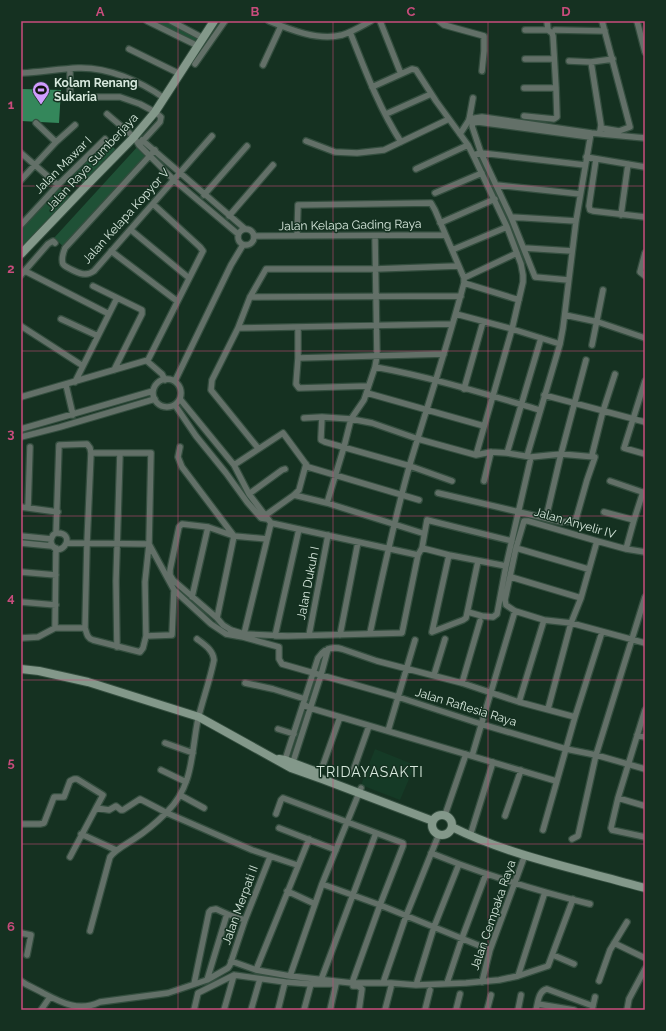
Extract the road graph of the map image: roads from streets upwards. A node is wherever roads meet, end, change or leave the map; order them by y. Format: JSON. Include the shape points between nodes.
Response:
{"nodes":[{"id":1,"x":147,"y":21,"type":"edge"},
{"id":2,"x":171,"y":21,"type":"edge"},
{"id":3,"x":214,"y":21,"type":"edge"},
{"id":4,"x":225,"y":21,"type":"edge"},
{"id":5,"x":269,"y":21,"type":"edge"},
{"id":6,"x":371,"y":21,"type":"edge"},
{"id":7,"x":380,"y":21,"type":"edge"},
{"id":8,"x":439,"y":21,"type":"edge"},
{"id":9,"x":548,"y":21,"type":"edge"},
{"id":10,"x":602,"y":21,"type":"edge"},
{"id":11,"x":637,"y":21,"type":"edge"},
{"id":12,"x":281,"y":26,"type":"junction"},
{"id":13,"x":525,"y":30,"type":"dead end"},
{"id":14,"x":548,"y":30,"type":"junction"},
{"id":15,"x":555,"y":30,"type":"dead end"},
{"id":16,"x":605,"y":31,"type":"junction"},
{"id":17,"x":350,"y":32,"type":"junction"},
{"id":18,"x":203,"y":38,"type":"junction"},
{"id":19,"x":198,"y":46,"type":"junction"},
{"id":20,"x":129,"y":49,"type":"dead end"},
{"id":21,"x":645,"y":52,"type":"edge"},
{"id":22,"x":525,"y":59,"type":"dead end"},
{"id":23,"x":554,"y":59,"type":"junction"},
{"id":24,"x":613,"y":59,"type":"junction"},
{"id":25,"x":569,"y":61,"type":"dead end"},
{"id":26,"x":591,"y":62,"type":"junction"},
{"id":27,"x":195,"y":64,"type":"dead end"},
{"id":28,"x":263,"y":65,"type":"dead end"},
{"id":29,"x":70,"y":69,"type":"junction"},
{"id":30,"x":482,"y":71,"type":"dead end"},
{"id":31,"x":22,"y":73,"type":"dead end"},
{"id":32,"x":180,"y":74,"type":"junction"},
{"id":33,"x":402,"y":74,"type":"junction"},
{"id":34,"x":372,"y":87,"type":"junction"},
{"id":35,"x":524,"y":88,"type":"dead end"},
{"id":36,"x":556,"y":88,"type":"junction"},
{"id":37,"x":431,"y":94,"type":"junction"},
{"id":38,"x":164,"y":98,"type":"junction"},
{"id":39,"x":473,"y":98,"type":"dead end"},
{"id":40,"x":155,"y":112,"type":"junction"},
{"id":41,"x":107,"y":114,"type":"dead end"},
{"id":42,"x":386,"y":114,"type":"junction"},
{"id":43,"x":524,"y":116,"type":"dead end"},
{"id":44,"x":450,"y":119,"type":"junction"},
{"id":45,"x":469,"y":119,"type":"junction"},
{"id":46,"x":36,"y":123,"type":"dead end"},
{"id":47,"x":75,"y":125,"type":"dead end"},
{"id":48,"x":600,"y":131,"type":"junction"},
{"id":49,"x":460,"y":134,"type":"junction"},
{"id":50,"x":590,"y":135,"type":"junction"},
{"id":51,"x":212,"y":136,"type":"dead end"},
{"id":52,"x":134,"y":137,"type":"junction"},
{"id":53,"x":645,"y":138,"type":"edge"},
{"id":54,"x":105,"y":139,"type":"dead end"},
{"id":55,"x":144,"y":141,"type":"junction"},
{"id":56,"x":56,"y":142,"type":"junction"},
{"id":57,"x":306,"y":142,"type":"dead end"},
{"id":58,"x":401,"y":142,"type":"junction"},
{"id":59,"x":468,"y":145,"type":"junction"},
{"id":60,"x":140,"y":146,"type":"junction"},
{"id":61,"x":247,"y":146,"type":"dead end"},
{"id":62,"x":155,"y":150,"type":"junction"},
{"id":63,"x":21,"y":153,"type":"edge"},
{"id":64,"x":482,"y":153,"type":"junction"},
{"id":65,"x":473,"y":155,"type":"junction"},
{"id":66,"x":149,"y":156,"type":"junction"},
{"id":67,"x":586,"y":157,"type":"junction"},
{"id":68,"x":596,"y":159,"type":"junction"},
{"id":69,"x":628,"y":164,"type":"junction"},
{"id":70,"x":35,"y":165,"type":"junction"},
{"id":71,"x":273,"y":165,"type":"dead end"},
{"id":72,"x":585,"y":165,"type":"junction"},
{"id":73,"x":645,"y":167,"type":"edge"},
{"id":74,"x":416,"y":169,"type":"dead end"},
{"id":75,"x":181,"y":171,"type":"junction"},
{"id":76,"x":482,"y":173,"type":"junction"},
{"id":77,"x":21,"y":180,"type":"edge"},
{"id":78,"x":174,"y":180,"type":"junction"},
{"id":79,"x":58,"y":185,"type":"junction"},
{"id":80,"x":497,"y":185,"type":"junction"},
{"id":81,"x":436,"y":193,"type":"dead end"},
{"id":82,"x":580,"y":194,"type":"junction"},
{"id":83,"x":204,"y":195,"type":"junction"},
{"id":84,"x":495,"y":199,"type":"junction"},
{"id":85,"x":153,"y":204,"type":"junction"},
{"id":86,"x":621,"y":215,"type":"junction"},
{"id":87,"x":229,"y":216,"type":"junction"},
{"id":88,"x":512,"y":217,"type":"junction"},
{"id":89,"x":645,"y":217,"type":"edge"},
{"id":90,"x":576,"y":221,"type":"junction"},
{"id":91,"x":440,"y":223,"type":"junction"},
{"id":92,"x":21,"y":225,"type":"edge"},
{"id":93,"x":507,"y":227,"type":"junction"},
{"id":94,"x":244,"y":228,"type":"junction"},
{"id":95,"x":131,"y":230,"type":"junction"},
{"id":96,"x":238,"y":234,"type":"junction"},
{"id":97,"x":445,"y":235,"type":"junction"},
{"id":98,"x":255,"y":236,"type":"junction"},
{"id":99,"x":297,"y":236,"type":"junction"},
{"id":100,"x":375,"y":236,"type":"junction"},
{"id":101,"x":55,"y":243,"type":"dead end"},
{"id":102,"x":243,"y":245,"type":"junction"},
{"id":103,"x":524,"y":248,"type":"junction"},
{"id":104,"x":452,"y":250,"type":"junction"},
{"id":105,"x":572,"y":251,"type":"junction"},
{"id":106,"x":111,"y":252,"type":"junction"},
{"id":107,"x":517,"y":253,"type":"junction"},
{"id":108,"x":645,"y":253,"type":"edge"},
{"id":109,"x":21,"y":254,"type":"edge"},
{"id":110,"x":458,"y":266,"type":"junction"},
{"id":111,"x":375,"y":269,"type":"junction"},
{"id":112,"x":23,"y":273,"type":"edge"},
{"id":113,"x":645,"y":276,"type":"edge"},
{"id":114,"x":189,"y":278,"type":"junction"},
{"id":115,"x":568,"y":280,"type":"junction"},
{"id":116,"x":464,"y":281,"type":"junction"},
{"id":117,"x":93,"y":286,"type":"dead end"},
{"id":118,"x":603,"y":290,"type":"dead end"},
{"id":119,"x":461,"y":296,"type":"junction"},
{"id":120,"x":250,"y":297,"type":"junction"},
{"id":121,"x":375,"y":297,"type":"junction"},
{"id":122,"x":118,"y":298,"type":"junction"},
{"id":123,"x":519,"y":300,"type":"junction"},
{"id":124,"x":177,"y":301,"type":"junction"},
{"id":125,"x":109,"y":314,"type":"junction"},
{"id":126,"x":456,"y":314,"type":"junction"},
{"id":127,"x":565,"y":315,"type":"junction"},
{"id":128,"x":61,"y":319,"type":"dead end"},
{"id":129,"x":483,"y":322,"type":"junction"},
{"id":130,"x":598,"y":322,"type":"junction"},
{"id":131,"x":452,"y":324,"type":"junction"},
{"id":132,"x":21,"y":326,"type":"edge"},
{"id":133,"x":376,"y":326,"type":"junction"},
{"id":134,"x":298,"y":327,"type":"junction"},
{"id":135,"x":238,"y":328,"type":"junction"},
{"id":136,"x":512,"y":330,"type":"junction"},
{"id":137,"x":98,"y":336,"type":"junction"},
{"id":138,"x":541,"y":338,"type":"junction"},
{"id":139,"x":645,"y":338,"type":"edge"},
{"id":140,"x":560,"y":344,"type":"junction"},
{"id":141,"x":592,"y":345,"type":"dead end"},
{"id":142,"x":444,"y":354,"type":"junction"},
{"id":143,"x":377,"y":356,"type":"junction"},
{"id":144,"x":298,"y":358,"type":"junction"},
{"id":145,"x":586,"y":360,"type":"dead end"},
{"id":146,"x":147,"y":361,"type":"junction"},
{"id":147,"x":83,"y":366,"type":"junction"},
{"id":148,"x":375,"y":367,"type":"junction"},
{"id":149,"x":114,"y":370,"type":"junction"},
{"id":150,"x":615,"y":374,"type":"dead end"},
{"id":151,"x":165,"y":380,"type":"junction"},
{"id":152,"x":435,"y":380,"type":"junction"},
{"id":153,"x":645,"y":380,"type":"edge"},
{"id":154,"x":175,"y":381,"type":"junction"},
{"id":155,"x":75,"y":382,"type":"junction"},
{"id":156,"x":66,"y":385,"type":"junction"},
{"id":157,"x":368,"y":386,"type":"junction"},
{"id":158,"x":464,"y":388,"type":"junction"},
{"id":159,"x":153,"y":391,"type":"junction"},
{"id":160,"x":367,"y":393,"type":"junction"},
{"id":161,"x":544,"y":395,"type":"junction"},
{"id":162,"x":21,"y":397,"type":"edge"},
{"id":163,"x":493,"y":397,"type":"junction"},
{"id":164,"x":155,"y":400,"type":"junction"},
{"id":165,"x":180,"y":400,"type":"junction"},
{"id":166,"x":575,"y":403,"type":"junction"},
{"id":167,"x":520,"y":404,"type":"junction"},
{"id":168,"x":175,"y":405,"type":"junction"},
{"id":169,"x":428,"y":409,"type":"junction"},
{"id":170,"x":540,"y":410,"type":"junction"},
{"id":171,"x":603,"y":411,"type":"junction"},
{"id":172,"x":73,"y":415,"type":"junction"},
{"id":173,"x":322,"y":417,"type":"junction"},
{"id":174,"x":304,"y":418,"type":"dead end"},
{"id":175,"x":351,"y":419,"type":"junction"},
{"id":176,"x":633,"y":419,"type":"junction"},
{"id":177,"x":645,"y":422,"type":"edge"},
{"id":178,"x":484,"y":426,"type":"junction"},
{"id":179,"x":21,"y":429,"type":"edge"},
{"id":180,"x":21,"y":437,"type":"edge"},
{"id":181,"x":418,"y":439,"type":"junction"},
{"id":182,"x":30,"y":447,"type":"dead end"},
{"id":183,"x":180,"y":447,"type":"dead end"},
{"id":184,"x":344,"y":447,"type":"junction"},
{"id":185,"x":258,"y":448,"type":"junction"},
{"id":186,"x":492,"y":452,"type":"junction"},
{"id":187,"x":91,"y":453,"type":"junction"},
{"id":188,"x":120,"y":453,"type":"junction"},
{"id":189,"x":507,"y":453,"type":"junction"},
{"id":190,"x":561,"y":454,"type":"junction"},
{"id":191,"x":645,"y":454,"type":"edge"},
{"id":192,"x":476,"y":455,"type":"junction"},
{"id":193,"x":529,"y":456,"type":"junction"},
{"id":194,"x":593,"y":456,"type":"junction"},
{"id":195,"x":306,"y":464,"type":"junction"},
{"id":196,"x":234,"y":465,"type":"junction"},
{"id":197,"x":410,"y":466,"type":"junction"},
{"id":198,"x":285,"y":470,"type":"dead end"},
{"id":199,"x":335,"y":475,"type":"junction"},
{"id":200,"x":452,"y":481,"type":"dead end"},
{"id":201,"x":484,"y":481,"type":"dead end"},
{"id":202,"x":610,"y":481,"type":"dead end"},
{"id":203,"x":438,"y":493,"type":"dead end"},
{"id":204,"x":644,"y":493,"type":"edge"},
{"id":205,"x":250,"y":494,"type":"junction"},
{"id":206,"x":294,"y":495,"type":"junction"},
{"id":207,"x":402,"y":495,"type":"junction"},
{"id":208,"x":419,"y":500,"type":"dead end"},
{"id":209,"x":327,"y":503,"type":"junction"},
{"id":210,"x":21,"y":507,"type":"edge"},
{"id":211,"x":28,"y":508,"type":"junction"},
{"id":212,"x":518,"y":511,"type":"junction"},
{"id":213,"x":58,"y":512,"type":"junction"},
{"id":214,"x":604,"y":512,"type":"dead end"},
{"id":215,"x":266,"y":518,"type":"junction"},
{"id":216,"x":546,"y":518,"type":"junction"},
{"id":217,"x":634,"y":520,"type":"junction"},
{"id":218,"x":395,"y":524,"type":"junction"},
{"id":219,"x":208,"y":527,"type":"junction"},
{"id":220,"x":299,"y":529,"type":"junction"},
{"id":221,"x":56,"y":533,"type":"junction"},
{"id":222,"x":422,"y":533,"type":"dead end"},
{"id":223,"x":328,"y":535,"type":"junction"},
{"id":224,"x":21,"y":536,"type":"edge"},
{"id":225,"x":234,"y":536,"type":"junction"},
{"id":226,"x":51,"y":539,"type":"junction"},
{"id":227,"x":267,"y":539,"type":"junction"},
{"id":228,"x":512,"y":541,"type":"junction"},
{"id":229,"x":597,"y":541,"type":"junction"},
{"id":230,"x":358,"y":542,"type":"junction"},
{"id":231,"x":21,"y":543,"type":"edge"},
{"id":232,"x":67,"y":543,"type":"junction"},
{"id":233,"x":87,"y":543,"type":"junction"},
{"id":234,"x":117,"y":543,"type":"junction"},
{"id":235,"x":149,"y":544,"type":"junction"},
{"id":236,"x":54,"y":547,"type":"junction"},
{"id":237,"x":389,"y":548,"type":"junction"},
{"id":238,"x":422,"y":548,"type":"junction"},
{"id":239,"x":516,"y":548,"type":"junction"},
{"id":240,"x":626,"y":549,"type":"junction"},
{"id":241,"x":645,"y":552,"type":"edge"},
{"id":242,"x":418,"y":555,"type":"junction"},
{"id":243,"x":449,"y":555,"type":"junction"},
{"id":244,"x":478,"y":561,"type":"junction"},
{"id":245,"x":506,"y":566,"type":"junction"},
{"id":246,"x":588,"y":569,"type":"junction"},
{"id":247,"x":21,"y":572,"type":"edge"},
{"id":248,"x":56,"y":575,"type":"junction"},
{"id":249,"x":511,"y":577,"type":"junction"},
{"id":250,"x":174,"y":590,"type":"junction"},
{"id":251,"x":192,"y":597,"type":"junction"},
{"id":252,"x":645,"y":597,"type":"edge"},
{"id":253,"x":581,"y":598,"type":"junction"},
{"id":254,"x":21,"y":602,"type":"edge"},
{"id":255,"x":56,"y":605,"type":"junction"},
{"id":256,"x":515,"y":611,"type":"junction"},
{"id":257,"x":468,"y":612,"type":"junction"},
{"id":258,"x":217,"y":618,"type":"junction"},
{"id":259,"x":544,"y":620,"type":"junction"},
{"id":260,"x":480,"y":621,"type":"dead end"},
{"id":261,"x":571,"y":623,"type":"junction"},
{"id":262,"x":55,"y":628,"type":"junction"},
{"id":263,"x":85,"y":628,"type":"junction"},
{"id":264,"x":602,"y":632,"type":"junction"},
{"id":265,"x":370,"y":633,"type":"junction"},
{"id":266,"x":244,"y":634,"type":"junction"},
{"id":267,"x":309,"y":635,"type":"junction"},
{"id":268,"x":340,"y":635,"type":"junction"},
{"id":269,"x":146,"y":636,"type":"junction"},
{"id":270,"x":275,"y":636,"type":"junction"},
{"id":271,"x":21,"y":638,"type":"edge"},
{"id":272,"x":198,"y":639,"type":"dead end"},
{"id":273,"x":445,"y":639,"type":"dead end"},
{"id":274,"x":632,"y":639,"type":"junction"},
{"id":275,"x":415,"y":640,"type":"dead end"},
{"id":276,"x":645,"y":643,"type":"edge"},
{"id":277,"x":117,"y":647,"type":"junction"},
{"id":278,"x":328,"y":649,"type":"junction"},
{"id":279,"x":21,"y":669,"type":"edge"},
{"id":280,"x":406,"y":669,"type":"junction"},
{"id":281,"x":313,"y":673,"type":"junction"},
{"id":282,"x":321,"y":675,"type":"junction"},
{"id":283,"x":434,"y":675,"type":"junction"},
{"id":284,"x":245,"y":683,"type":"dead end"},
{"id":285,"x":462,"y":683,"type":"junction"},
{"id":286,"x":491,"y":691,"type":"junction"},
{"id":287,"x":398,"y":697,"type":"junction"},
{"id":288,"x":304,"y":702,"type":"junction"},
{"id":289,"x":519,"y":702,"type":"junction"},
{"id":290,"x":310,"y":708,"type":"junction"},
{"id":291,"x":548,"y":709,"type":"junction"},
{"id":292,"x":645,"y":710,"type":"edge"},
{"id":293,"x":340,"y":716,"type":"junction"},
{"id":294,"x":199,"y":717,"type":"junction"},
{"id":295,"x":575,"y":717,"type":"junction"},
{"id":296,"x":481,"y":724,"type":"junction"},
{"id":297,"x":369,"y":726,"type":"junction"},
{"id":298,"x":278,"y":728,"type":"dead end"},
{"id":299,"x":388,"y":731,"type":"junction"},
{"id":300,"x":294,"y":734,"type":"junction"},
{"id":301,"x":637,"y":735,"type":"junction"},
{"id":302,"x":645,"y":738,"type":"edge"},
{"id":303,"x":165,"y":743,"type":"dead end"},
{"id":304,"x":566,"y":749,"type":"junction"},
{"id":305,"x":193,"y":753,"type":"junction"},
{"id":306,"x":466,"y":754,"type":"junction"},
{"id":307,"x":596,"y":755,"type":"junction"},
{"id":308,"x":472,"y":756,"type":"junction"},
{"id":309,"x":493,"y":762,"type":"junction"},
{"id":310,"x":288,"y":764,"type":"junction"},
{"id":311,"x":323,"y":765,"type":"dead end"},
{"id":312,"x":628,"y":765,"type":"junction"},
{"id":313,"x":645,"y":769,"type":"edge"},
{"id":314,"x":161,"y":770,"type":"dead end"},
{"id":315,"x":521,"y":770,"type":"junction"},
{"id":316,"x":352,"y":774,"type":"dead end"},
{"id":317,"x":556,"y":781,"type":"junction"},
{"id":318,"x":186,"y":782,"type":"junction"},
{"id":319,"x":360,"y":790,"type":"junction"},
{"id":320,"x":180,"y":794,"type":"junction"},
{"id":321,"x":618,"y":798,"type":"junction"},
{"id":322,"x":645,"y":806,"type":"edge"},
{"id":323,"x":96,"y":808,"type":"junction"},
{"id":324,"x":204,"y":808,"type":"dead end"},
{"id":325,"x":167,"y":813,"type":"junction"},
{"id":326,"x":276,"y":814,"type":"dead end"},
{"id":327,"x":445,"y":816,"type":"junction"},
{"id":328,"x":505,"y":816,"type":"dead end"},
{"id":329,"x":434,"y":819,"type":"junction"},
{"id":330,"x":347,"y":822,"type":"junction"},
{"id":331,"x":21,"y":824,"type":"edge"},
{"id":332,"x":452,"y":827,"type":"junction"},
{"id":333,"x":279,"y":828,"type":"dead end"},
{"id":334,"x":543,"y":830,"type":"dead end"},
{"id":335,"x":376,"y":833,"type":"junction"},
{"id":336,"x":81,"y":834,"type":"junction"},
{"id":337,"x":439,"y":834,"type":"junction"},
{"id":338,"x":470,"y":836,"type":"junction"},
{"id":339,"x":645,"y":837,"type":"edge"},
{"id":340,"x":309,"y":839,"type":"junction"},
{"id":341,"x":572,"y":839,"type":"dead end"},
{"id":342,"x":116,"y":850,"type":"junction"},
{"id":343,"x":336,"y":850,"type":"junction"},
{"id":344,"x":431,"y":853,"type":"junction"},
{"id":345,"x":525,"y":855,"type":"junction"},
{"id":346,"x":70,"y":857,"type":"dead end"},
{"id":347,"x":270,"y":857,"type":"junction"},
{"id":348,"x":459,"y":864,"type":"junction"},
{"id":349,"x":297,"y":865,"type":"junction"},
{"id":350,"x":486,"y":874,"type":"junction"},
{"id":351,"x":515,"y":883,"type":"junction"},
{"id":352,"x":322,"y":884,"type":"junction"},
{"id":353,"x":645,"y":888,"type":"edge"},
{"id":354,"x":287,"y":890,"type":"junction"},
{"id":355,"x":545,"y":892,"type":"junction"},
{"id":356,"x":352,"y":895,"type":"junction"},
{"id":357,"x":573,"y":899,"type":"junction"},
{"id":358,"x":315,"y":904,"type":"junction"},
{"id":359,"x":590,"y":904,"type":"dead end"},
{"id":360,"x":380,"y":905,"type":"junction"},
{"id":361,"x":227,"y":914,"type":"junction"},
{"id":362,"x":406,"y":916,"type":"junction"},
{"id":363,"x":245,"y":920,"type":"junction"},
{"id":364,"x":627,"y":922,"type":"dead end"},
{"id":365,"x":434,"y":927,"type":"junction"},
{"id":366,"x":90,"y":931,"type":"dead end"},
{"id":367,"x":21,"y":933,"type":"edge"},
{"id":368,"x":462,"y":938,"type":"junction"},
{"id":369,"x":614,"y":942,"type":"junction"},
{"id":370,"x":490,"y":950,"type":"junction"},
{"id":371,"x":27,"y":955,"type":"dead end"},
{"id":372,"x":553,"y":955,"type":"junction"},
{"id":373,"x":645,"y":958,"type":"edge"},
{"id":374,"x":231,"y":960,"type":"junction"},
{"id":375,"x":574,"y":964,"type":"dead end"},
{"id":376,"x":645,"y":969,"type":"edge"},
{"id":377,"x":256,"y":970,"type":"junction"},
{"id":378,"x":234,"y":975,"type":"junction"},
{"id":379,"x":290,"y":976,"type":"junction"},
{"id":380,"x":518,"y":976,"type":"junction"},
{"id":381,"x":260,"y":979,"type":"junction"},
{"id":382,"x":207,"y":980,"type":"junction"},
{"id":383,"x":321,"y":980,"type":"junction"},
{"id":384,"x":21,"y":981,"type":"edge"},
{"id":385,"x":599,"y":981,"type":"dead end"},
{"id":386,"x":285,"y":982,"type":"junction"},
{"id":387,"x":482,"y":982,"type":"junction"},
{"id":388,"x":352,"y":983,"type":"junction"},
{"id":389,"x":383,"y":983,"type":"junction"},
{"id":390,"x":447,"y":983,"type":"junction"},
{"id":391,"x":194,"y":984,"type":"junction"},
{"id":392,"x":311,"y":984,"type":"junction"},
{"id":393,"x":336,"y":984,"type":"junction"},
{"id":394,"x":416,"y":985,"type":"junction"},
{"id":395,"x":390,"y":987,"type":"dead end"},
{"id":396,"x":430,"y":990,"type":"dead end"},
{"id":397,"x":460,"y":994,"type":"dead end"},
{"id":398,"x":491,"y":995,"type":"dead end"},
{"id":399,"x":521,"y":995,"type":"dead end"},
{"id":400,"x":50,"y":997,"type":"junction"},
{"id":401,"x":595,"y":997,"type":"dead end"},
{"id":402,"x":95,"y":1007,"type":"edge"},
{"id":403,"x":537,"y":1007,"type":"edge"},
{"id":404,"x":593,"y":1008,"type":"edge"},
{"id":405,"x":41,"y":1010,"type":"edge"},
{"id":406,"x":194,"y":1010,"type":"edge"},
{"id":407,"x":224,"y":1010,"type":"edge"},
{"id":408,"x":251,"y":1010,"type":"edge"},
{"id":409,"x":278,"y":1010,"type":"edge"},
{"id":410,"x":304,"y":1010,"type":"edge"},
{"id":411,"x":330,"y":1010,"type":"edge"},
{"id":412,"x":358,"y":1010,"type":"edge"},
{"id":413,"x":385,"y":1010,"type":"edge"},
{"id":414,"x":425,"y":1010,"type":"edge"},
{"id":415,"x":456,"y":1010,"type":"edge"},
{"id":416,"x":487,"y":1010,"type":"edge"},
{"id":417,"x":518,"y":1010,"type":"edge"},
{"id":418,"x":574,"y":1010,"type":"edge"},
{"id":419,"x":627,"y":1010,"type":"edge"}],
"edges":[{"from":1,"to":19,"type":"street"},
{"from":2,"to":18,"type":"street"},
{"from":3,"to":18,"type":"street","name":"Jalan Raya Sumberjaya"},
{"from":4,"to":27,"type":"street"},
{"from":5,"to":12,"type":"street"},
{"from":6,"to":17,"type":"street"},
{"from":7,"to":33,"type":"street"},
{"from":8,"to":30,"type":"street","via":[[444,25],[484,36]]},
{"from":9,"to":14,"type":"street"},
{"from":10,"to":16,"type":"street"},
{"from":11,"to":21,"type":"street"},
{"from":12,"to":17,"type":"street","via":[[326,37]]},
{"from":12,"to":28,"type":"street"},
{"from":13,"to":14,"type":"street"},
{"from":14,"to":23,"type":"street","via":[[553,36]]},
{"from":15,"to":16,"type":"street"},
{"from":16,"to":24,"type":"street"},
{"from":17,"to":34,"type":"street"},
{"from":18,"to":19,"type":"street","name":"Jalan Raya Sumberjaya"},
{"from":19,"to":32,"type":"street","name":"Jalan Raya Sumberjaya"},
{"from":20,"to":32,"type":"street"},
{"from":22,"to":23,"type":"street"},
{"from":23,"to":36,"type":"street"},
{"from":24,"to":26,"type":"street"},
{"from":24,"to":48,"type":"street","via":[[630,127],[619,131]]},
{"from":25,"to":26,"type":"street"},
{"from":26,"to":48,"type":"street"},
{"from":29,"to":31,"type":"street"},
{"from":29,"to":38,"type":"street","via":[[93,69],[119,74]]},
{"from":29,"to":40,"type":"street","via":[[71,95],[120,97]]},
{"from":32,"to":38,"type":"street","name":"Jalan Raya Sumberjaya"},
{"from":33,"to":34,"type":"street"},
{"from":33,"to":37,"type":"street","via":[[412,69],[416,70]]},
{"from":34,"to":42,"type":"street"},
{"from":35,"to":36,"type":"street"},
{"from":36,"to":43,"type":"street","via":[[556,119]]},
{"from":37,"to":42,"type":"street"},
{"from":37,"to":44,"type":"street"},
{"from":38,"to":40,"type":"street","name":"Jalan Raya Sumberjaya"},
{"from":39,"to":45,"type":"street"},
{"from":40,"to":52,"type":"street","name":"Jalan Raya Sumberjaya"},
{"from":40,"to":55,"type":"street","via":[[161,118],[160,122]]},
{"from":41,"to":52,"type":"street"},
{"from":42,"to":58,"type":"street"},
{"from":44,"to":49,"type":"street"},
{"from":44,"to":58,"type":"street"},
{"from":45,"to":49,"type":"street"},
{"from":45,"to":50,"type":"street","via":[[482,117]]},
{"from":46,"to":56,"type":"street"},
{"from":47,"to":56,"type":"street"},
{"from":48,"to":50,"type":"street"},
{"from":48,"to":53,"type":"street"},
{"from":49,"to":59,"type":"street"},
{"from":50,"to":64,"type":"street","via":[[473,123]]},
{"from":50,"to":67,"type":"street"},
{"from":51,"to":75,"type":"street","name":"Jalan Kelapa Kopyor V"},
{"from":52,"to":55,"type":"street"},
{"from":52,"to":60,"type":"street"},
{"from":52,"to":109,"type":"street","name":"Jalan Raya Sumberjaya"},
{"from":54,"to":79,"type":"street","name":"Jalan Mawar I"},
{"from":55,"to":60,"type":"street"},
{"from":55,"to":62,"type":"street"},
{"from":56,"to":70,"type":"street"},
{"from":57,"to":58,"type":"street","via":[[335,152],[357,153],[384,150]]},
{"from":59,"to":65,"type":"street"},
{"from":59,"to":74,"type":"street"},
{"from":60,"to":66,"type":"street"},
{"from":61,"to":83,"type":"street"},
{"from":62,"to":66,"type":"street"},
{"from":62,"to":75,"type":"street"},
{"from":63,"to":70,"type":"street"},
{"from":64,"to":65,"type":"street"},
{"from":64,"to":72,"type":"street"},
{"from":64,"to":80,"type":"street"},
{"from":65,"to":76,"type":"street"},
{"from":66,"to":78,"type":"street"},
{"from":66,"to":106,"type":"street","name":"Jalan Kelapa Kopyor V","via":[[65,248],[62,262],[66,267],[87,274],[94,271]]},
{"from":67,"to":68,"type":"street"},
{"from":67,"to":72,"type":"street"},
{"from":68,"to":69,"type":"street"},
{"from":68,"to":86,"type":"street","via":[[590,210]]},
{"from":69,"to":73,"type":"street"},
{"from":69,"to":86,"type":"street"},
{"from":70,"to":77,"type":"street"},
{"from":70,"to":79,"type":"street"},
{"from":71,"to":87,"type":"street"},
{"from":72,"to":82,"type":"street"},
{"from":75,"to":78,"type":"street","name":"Jalan Kelapa Kopyor V"},
{"from":75,"to":83,"type":"street"},
{"from":76,"to":81,"type":"street"},
{"from":76,"to":84,"type":"street"},
{"from":78,"to":85,"type":"street","name":"Jalan Kelapa Kopyor V"},
{"from":78,"to":96,"type":"street"},
{"from":79,"to":92,"type":"street","name":"Jalan Mawar I"},
{"from":80,"to":82,"type":"street"},
{"from":80,"to":88,"type":"street"},
{"from":82,"to":90,"type":"street"},
{"from":83,"to":87,"type":"street"},
{"from":84,"to":91,"type":"street"},
{"from":84,"to":93,"type":"street"},
{"from":85,"to":95,"type":"street","name":"Jalan Kelapa Kopyor V"},
{"from":85,"to":114,"type":"street","via":[[202,248],[203,251]]},
{"from":86,"to":89,"type":"street"},
{"from":87,"to":94,"type":"street"},
{"from":88,"to":90,"type":"street"},
{"from":88,"to":103,"type":"street"},
{"from":90,"to":105,"type":"street"},
{"from":91,"to":97,"type":"street"},
{"from":91,"to":99,"type":"street","via":[[430,203],[298,205]]},
{"from":93,"to":104,"type":"street"},
{"from":93,"to":107,"type":"street"},
{"from":94,"to":96,"type":"street"},
{"from":94,"to":98,"type":"street","via":[[249,229]]},
{"from":95,"to":106,"type":"street","name":"Jalan Kelapa Kopyor V"},
{"from":95,"to":114,"type":"street"},
{"from":96,"to":102,"type":"street","via":[[238,240]]},
{"from":97,"to":100,"type":"street","name":"Jalan Kelapa Gading Raya"},
{"from":97,"to":104,"type":"street"},
{"from":98,"to":99,"type":"street","name":"Jalan Kelapa Gading Raya"},
{"from":98,"to":102,"type":"street","via":[[251,244]]},
{"from":99,"to":100,"type":"street","name":"Jalan Kelapa Gading Raya"},
{"from":100,"to":111,"type":"street"},
{"from":101,"to":112,"type":"street","via":[[52,241],[48,244]]},
{"from":102,"to":154,"type":"street"},
{"from":103,"to":105,"type":"street"},
{"from":103,"to":115,"type":"street","via":[[535,277]]},
{"from":104,"to":110,"type":"street"},
{"from":105,"to":115,"type":"street"},
{"from":106,"to":124,"type":"street"},
{"from":107,"to":116,"type":"street"},
{"from":107,"to":123,"type":"street","via":[[523,282]]},
{"from":108,"to":113,"type":"street","via":[[640,272]]},
{"from":110,"to":111,"type":"street"},
{"from":110,"to":116,"type":"street"},
{"from":111,"to":120,"type":"street","via":[[269,268],[264,271]]},
{"from":111,"to":121,"type":"street"},
{"from":112,"to":125,"type":"street"},
{"from":114,"to":124,"type":"street"},
{"from":115,"to":127,"type":"street"},
{"from":116,"to":119,"type":"street"},
{"from":116,"to":123,"type":"street"},
{"from":117,"to":122,"type":"street"},
{"from":118,"to":130,"type":"street"},
{"from":119,"to":121,"type":"street"},
{"from":119,"to":126,"type":"street"},
{"from":120,"to":121,"type":"street"},
{"from":120,"to":135,"type":"street"},
{"from":121,"to":133,"type":"street"},
{"from":122,"to":125,"type":"street"},
{"from":122,"to":149,"type":"street","via":[[141,309],[142,314]]},
{"from":123,"to":136,"type":"street"},
{"from":124,"to":146,"type":"street"},
{"from":125,"to":137,"type":"street"},
{"from":126,"to":129,"type":"street"},
{"from":126,"to":131,"type":"street"},
{"from":127,"to":130,"type":"street"},
{"from":127,"to":140,"type":"street"},
{"from":128,"to":137,"type":"street"},
{"from":129,"to":136,"type":"street"},
{"from":129,"to":158,"type":"street"},
{"from":130,"to":139,"type":"street"},
{"from":130,"to":141,"type":"street"},
{"from":131,"to":133,"type":"street"},
{"from":131,"to":142,"type":"street"},
{"from":132,"to":147,"type":"street"},
{"from":133,"to":134,"type":"street"},
{"from":133,"to":143,"type":"street"},
{"from":134,"to":135,"type":"street"},
{"from":134,"to":144,"type":"street"},
{"from":135,"to":185,"type":"street","via":[[212,380],[211,390]]},
{"from":136,"to":138,"type":"street"},
{"from":136,"to":163,"type":"street"},
{"from":137,"to":147,"type":"street"},
{"from":138,"to":140,"type":"street"},
{"from":138,"to":167,"type":"street"},
{"from":140,"to":161,"type":"street"},
{"from":142,"to":143,"type":"street"},
{"from":142,"to":152,"type":"street"},
{"from":143,"to":144,"type":"street"},
{"from":143,"to":148,"type":"street"},
{"from":144,"to":157,"type":"street","via":[[296,384],[299,388]]},
{"from":145,"to":166,"type":"street"},
{"from":146,"to":149,"type":"street"},
{"from":146,"to":151,"type":"street"},
{"from":147,"to":155,"type":"street"},
{"from":148,"to":152,"type":"street"},
{"from":148,"to":157,"type":"street"},
{"from":149,"to":155,"type":"street"},
{"from":150,"to":171,"type":"street"},
{"from":151,"to":154,"type":"street"},
{"from":151,"to":159,"type":"street","via":[[159,382]]},
{"from":152,"to":158,"type":"street"},
{"from":152,"to":169,"type":"street"},
{"from":153,"to":176,"type":"street"},
{"from":154,"to":165,"type":"street","via":[[181,389]]},
{"from":155,"to":156,"type":"street"},
{"from":156,"to":162,"type":"street"},
{"from":156,"to":172,"type":"street"},
{"from":157,"to":160,"type":"street"},
{"from":158,"to":163,"type":"street"},
{"from":159,"to":164,"type":"street"},
{"from":159,"to":172,"type":"street"},
{"from":160,"to":169,"type":"street"},
{"from":160,"to":175,"type":"street"},
{"from":161,"to":166,"type":"street"},
{"from":161,"to":170,"type":"street"},
{"from":163,"to":167,"type":"street"},
{"from":163,"to":178,"type":"street"},
{"from":164,"to":168,"type":"street","via":[[164,407]]},
{"from":164,"to":180,"type":"street"},
{"from":165,"to":168,"type":"street"},
{"from":165,"to":196,"type":"street"},
{"from":166,"to":171,"type":"street"},
{"from":166,"to":190,"type":"street"},
{"from":167,"to":170,"type":"street"},
{"from":167,"to":189,"type":"street"},
{"from":168,"to":215,"type":"street","via":[[247,502]]},
{"from":169,"to":178,"type":"street"},
{"from":169,"to":181,"type":"street"},
{"from":170,"to":193,"type":"street"},
{"from":171,"to":176,"type":"street"},
{"from":171,"to":194,"type":"street"},
{"from":172,"to":179,"type":"street"},
{"from":173,"to":174,"type":"street"},
{"from":173,"to":175,"type":"street"},
{"from":173,"to":184,"type":"street","via":[[322,440]]},
{"from":175,"to":181,"type":"street"},
{"from":175,"to":184,"type":"street"},
{"from":176,"to":177,"type":"street"},
{"from":176,"to":191,"type":"street","via":[[624,448]]},
{"from":178,"to":192,"type":"street"},
{"from":181,"to":192,"type":"street"},
{"from":181,"to":197,"type":"street"},
{"from":182,"to":211,"type":"street"},
{"from":183,"to":225,"type":"street","via":[[178,457],[182,467]]},
{"from":184,"to":197,"type":"street"},
{"from":184,"to":199,"type":"street"},
{"from":185,"to":195,"type":"street","via":[[283,433]]},
{"from":185,"to":196,"type":"street"},
{"from":186,"to":189,"type":"street"},
{"from":186,"to":192,"type":"street"},
{"from":186,"to":201,"type":"street"},
{"from":187,"to":188,"type":"street"},
{"from":187,"to":213,"type":"street","via":[[87,444],[59,445]]},
{"from":187,"to":233,"type":"street"},
{"from":188,"to":234,"type":"street"},
{"from":188,"to":235,"type":"street","via":[[151,453]]},
{"from":189,"to":193,"type":"street"},
{"from":190,"to":193,"type":"street"},
{"from":190,"to":194,"type":"street"},
{"from":190,"to":216,"type":"street"},
{"from":193,"to":212,"type":"street"},
{"from":194,"to":216,"type":"street","via":[[576,519],[562,522]]},
{"from":195,"to":199,"type":"street"},
{"from":195,"to":206,"type":"street","via":[[299,490]]},
{"from":196,"to":205,"type":"street"},
{"from":197,"to":200,"type":"street"},
{"from":197,"to":207,"type":"street"},
{"from":198,"to":205,"type":"street"},
{"from":199,"to":207,"type":"street"},
{"from":199,"to":209,"type":"street"},
{"from":202,"to":204,"type":"street"},
{"from":203,"to":212,"type":"street"},
{"from":204,"to":217,"type":"street"},
{"from":205,"to":215,"type":"street"},
{"from":206,"to":209,"type":"street"},
{"from":206,"to":215,"type":"street"},
{"from":207,"to":208,"type":"street"},
{"from":207,"to":218,"type":"street"},
{"from":209,"to":218,"type":"street"},
{"from":210,"to":211,"type":"street"},
{"from":211,"to":213,"type":"street"},
{"from":212,"to":216,"type":"street"},
{"from":212,"to":228,"type":"street"},
{"from":213,"to":221,"type":"street"},
{"from":214,"to":217,"type":"street"},
{"from":215,"to":220,"type":"street"},
{"from":215,"to":227,"type":"street"},
{"from":217,"to":240,"type":"street"},
{"from":218,"to":222,"type":"street"},
{"from":218,"to":237,"type":"street"},
{"from":219,"to":225,"type":"street"},
{"from":219,"to":251,"type":"street"},
{"from":219,"to":251,"type":"street","via":[[186,524],[179,527],[170,575],[172,580]]},
{"from":220,"to":223,"type":"street"},
{"from":220,"to":270,"type":"street"},
{"from":221,"to":226,"type":"street"},
{"from":221,"to":232,"type":"street","via":[[64,535]]},
{"from":223,"to":230,"type":"street"},
{"from":223,"to":267,"type":"street","name":"Jalan Dukuh I"},
{"from":224,"to":226,"type":"street"},
{"from":225,"to":227,"type":"street"},
{"from":225,"to":258,"type":"street"},
{"from":226,"to":236,"type":"street"},
{"from":227,"to":266,"type":"street"},
{"from":228,"to":238,"type":"street","via":[[427,520]]},
{"from":228,"to":245,"type":"street"},
{"from":229,"to":239,"type":"street","name":"Jalan Anyelir IV","via":[[526,520],[522,523]]},
{"from":229,"to":240,"type":"street","name":"Jalan Anyelir IV"},
{"from":229,"to":246,"type":"street"},
{"from":230,"to":237,"type":"street"},
{"from":230,"to":268,"type":"street"},
{"from":231,"to":236,"type":"street"},
{"from":232,"to":233,"type":"street"},
{"from":232,"to":236,"type":"street","via":[[61,549]]},
{"from":233,"to":234,"type":"street"},
{"from":233,"to":263,"type":"street"},
{"from":234,"to":235,"type":"street"},
{"from":234,"to":277,"type":"street"},
{"from":235,"to":250,"type":"street"},
{"from":235,"to":269,"type":"street"},
{"from":236,"to":248,"type":"street"},
{"from":237,"to":242,"type":"street"},
{"from":237,"to":265,"type":"street"},
{"from":238,"to":242,"type":"street"},
{"from":238,"to":243,"type":"street"},
{"from":239,"to":246,"type":"street"},
{"from":239,"to":249,"type":"street","name":"Jalan Anyelir IV"},
{"from":240,"to":241,"type":"street","name":"Jalan Anyelir IV"},
{"from":242,"to":265,"type":"street","via":[[402,633]]},
{"from":243,"to":244,"type":"street"},
{"from":243,"to":257,"type":"street","via":[[432,632],[463,620]]},
{"from":244,"to":245,"type":"street"},
{"from":244,"to":257,"type":"street"},
{"from":245,"to":257,"type":"street","via":[[497,615],[482,616]]},
{"from":246,"to":253,"type":"street"},
{"from":247,"to":248,"type":"street"},
{"from":248,"to":255,"type":"street"},
{"from":249,"to":253,"type":"street"},
{"from":249,"to":256,"type":"street","name":"Jalan Anyelir IV","via":[[506,602],[508,608]]},
{"from":250,"to":269,"type":"street","via":[[172,635]]},
{"from":250,"to":281,"type":"street","name":"Jalan Raflesia Raya","via":[[211,624],[226,634],[279,647],[279,659],[282,664]]},
{"from":251,"to":258,"type":"street"},
{"from":252,"to":274,"type":"street"},
{"from":253,"to":261,"type":"street"},
{"from":254,"to":255,"type":"street"},
{"from":255,"to":262,"type":"street"},
{"from":256,"to":259,"type":"street"},
{"from":256,"to":286,"type":"street"},
{"from":258,"to":266,"type":"street","via":[[231,630]]},
{"from":259,"to":261,"type":"street"},
{"from":259,"to":289,"type":"street"},
{"from":260,"to":285,"type":"street"},
{"from":261,"to":264,"type":"street"},
{"from":261,"to":291,"type":"street"},
{"from":262,"to":263,"type":"street"},
{"from":262,"to":271,"type":"street","via":[[38,637]]},
{"from":263,"to":277,"type":"street","via":[[90,639]]},
{"from":264,"to":274,"type":"street"},
{"from":264,"to":295,"type":"street"},
{"from":265,"to":268,"type":"street"},
{"from":266,"to":270,"type":"street"},
{"from":267,"to":268,"type":"street"},
{"from":267,"to":270,"type":"street"},
{"from":269,"to":277,"type":"street","via":[[140,652]]},
{"from":272,"to":294,"type":"street","via":[[211,650],[214,660]]},
{"from":273,"to":283,"type":"street"},
{"from":274,"to":276,"type":"street"},
{"from":274,"to":307,"type":"street"},
{"from":275,"to":280,"type":"street"},
{"from":278,"to":280,"type":"street","via":[[335,647]]},
{"from":278,"to":281,"type":"street","via":[[318,658]]},
{"from":278,"to":282,"type":"street"},
{"from":279,"to":294,"type":"street","via":[[88,682]]},
{"from":280,"to":283,"type":"street"},
{"from":280,"to":287,"type":"street"},
{"from":281,"to":282,"type":"street","name":"Jalan Raflesia Raya"},
{"from":281,"to":288,"type":"street"},
{"from":282,"to":287,"type":"street","name":"Jalan Raflesia Raya"},
{"from":282,"to":290,"type":"street"},
{"from":283,"to":285,"type":"street"},
{"from":284,"to":288,"type":"street","via":[[273,689]]},
{"from":285,"to":286,"type":"street"},
{"from":286,"to":289,"type":"street"},
{"from":286,"to":296,"type":"street"},
{"from":287,"to":296,"type":"street","name":"Jalan Raflesia Raya"},
{"from":287,"to":299,"type":"street"},
{"from":288,"to":290,"type":"street"},
{"from":288,"to":300,"type":"street"},
{"from":289,"to":291,"type":"street"},
{"from":290,"to":293,"type":"street"},
{"from":290,"to":310,"type":"street"},
{"from":291,"to":295,"type":"street"},
{"from":292,"to":301,"type":"street"},
{"from":293,"to":297,"type":"street"},
{"from":293,"to":311,"type":"street"},
{"from":294,"to":305,"type":"street"},
{"from":294,"to":310,"type":"street","via":[[272,758]]},
{"from":295,"to":304,"type":"street"},
{"from":296,"to":304,"type":"street","name":"Jalan Raflesia Raya"},
{"from":296,"to":308,"type":"street"},
{"from":297,"to":299,"type":"street"},
{"from":297,"to":316,"type":"street"},
{"from":298,"to":300,"type":"street"},
{"from":299,"to":306,"type":"street"},
{"from":300,"to":310,"type":"street"},
{"from":301,"to":302,"type":"street"},
{"from":301,"to":312,"type":"street"},
{"from":303,"to":305,"type":"street"},
{"from":304,"to":307,"type":"street","name":"Jalan Raflesia Raya"},
{"from":304,"to":317,"type":"street"},
{"from":305,"to":318,"type":"street"},
{"from":306,"to":308,"type":"street"},
{"from":306,"to":327,"type":"street"},
{"from":307,"to":312,"type":"street","name":"Jalan Raflesia Raya"},
{"from":307,"to":341,"type":"street","via":[[578,836]]},
{"from":308,"to":309,"type":"street"},
{"from":309,"to":315,"type":"street"},
{"from":309,"to":338,"type":"street"},
{"from":310,"to":319,"type":"street"},
{"from":312,"to":313,"type":"street","name":"Jalan Raflesia Raya"},
{"from":312,"to":321,"type":"street"},
{"from":314,"to":318,"type":"street"},
{"from":315,"to":317,"type":"street"},
{"from":315,"to":328,"type":"street"},
{"from":317,"to":334,"type":"street"},
{"from":318,"to":320,"type":"street"},
{"from":319,"to":329,"type":"street"},
{"from":319,"to":330,"type":"street"},
{"from":320,"to":324,"type":"street"},
{"from":320,"to":325,"type":"street"},
{"from":321,"to":322,"type":"street"},
{"from":321,"to":339,"type":"street","via":[[611,829]]},
{"from":323,"to":325,"type":"street","via":[[109,810],[116,806],[123,810],[140,799]]},
{"from":323,"to":331,"type":"street","via":[[103,795],[74,779],[70,781],[64,797],[53,798],[44,823]]},
{"from":323,"to":336,"type":"street"},
{"from":325,"to":342,"type":"street"},
{"from":325,"to":347,"type":"street"},
{"from":326,"to":330,"type":"street","via":[[283,798]]},
{"from":327,"to":329,"type":"street"},
{"from":327,"to":332,"type":"street","via":[[449,818]]},
{"from":329,"to":337,"type":"street","via":[[433,828]]},
{"from":330,"to":335,"type":"street"},
{"from":330,"to":343,"type":"street"},
{"from":332,"to":337,"type":"street","via":[[447,833]]},
{"from":332,"to":338,"type":"street"},
{"from":333,"to":340,"type":"street"},
{"from":335,"to":356,"type":"street"},
{"from":335,"to":360,"type":"street","via":[[403,844]]},
{"from":336,"to":342,"type":"street"},
{"from":336,"to":346,"type":"street"},
{"from":337,"to":344,"type":"street"},
{"from":338,"to":345,"type":"street"},
{"from":340,"to":343,"type":"street"},
{"from":340,"to":349,"type":"street"},
{"from":342,"to":366,"type":"street","via":[[107,864]]},
{"from":343,"to":352,"type":"street"},
{"from":344,"to":348,"type":"street"},
{"from":344,"to":362,"type":"street"},
{"from":345,"to":351,"type":"street","name":"Jalan Cempaka Raya"},
{"from":345,"to":353,"type":"street"},
{"from":347,"to":349,"type":"street"},
{"from":347,"to":363,"type":"street","name":"Jalan Merpati II"},
{"from":348,"to":350,"type":"street"},
{"from":348,"to":365,"type":"street"},
{"from":349,"to":354,"type":"street"},
{"from":350,"to":351,"type":"street"},
{"from":350,"to":368,"type":"street"},
{"from":351,"to":355,"type":"street"},
{"from":351,"to":370,"type":"street","name":"Jalan Cempaka Raya"},
{"from":352,"to":356,"type":"street"},
{"from":352,"to":358,"type":"street"},
{"from":354,"to":358,"type":"street"},
{"from":354,"to":377,"type":"street"},
{"from":355,"to":357,"type":"street"},
{"from":355,"to":380,"type":"street"},
{"from":356,"to":360,"type":"street"},
{"from":356,"to":383,"type":"street"},
{"from":357,"to":359,"type":"street"},
{"from":357,"to":372,"type":"street"},
{"from":358,"to":379,"type":"street"},
{"from":360,"to":362,"type":"street"},
{"from":360,"to":388,"type":"street"},
{"from":361,"to":363,"type":"street"},
{"from":361,"to":382,"type":"street"},
{"from":361,"to":391,"type":"street","via":[[216,909],[209,912]]},
{"from":362,"to":365,"type":"street"},
{"from":362,"to":389,"type":"street"},
{"from":363,"to":374,"type":"street","name":"Jalan Merpati II"},
{"from":364,"to":369,"type":"street"},
{"from":365,"to":368,"type":"street"},
{"from":365,"to":394,"type":"street"},
{"from":367,"to":371,"type":"street","via":[[31,935]]},
{"from":368,"to":370,"type":"street"},
{"from":368,"to":390,"type":"street"},
{"from":369,"to":373,"type":"street"},
{"from":369,"to":385,"type":"street"},
{"from":370,"to":387,"type":"street","name":"Jalan Cempaka Raya"},
{"from":372,"to":375,"type":"street"},
{"from":372,"to":380,"type":"street","via":[[546,967]]},
{"from":374,"to":377,"type":"street"},
{"from":374,"to":382,"type":"street","via":[[228,968]]},
{"from":376,"to":419,"type":"street","via":[[629,999]]},
{"from":377,"to":379,"type":"street"},
{"from":378,"to":381,"type":"street"},
{"from":378,"to":406,"type":"street","via":[[198,994]]},
{"from":378,"to":407,"type":"street"},
{"from":379,"to":383,"type":"street"},
{"from":380,"to":387,"type":"street"},
{"from":381,"to":386,"type":"street"},
{"from":381,"to":408,"type":"street"},
{"from":382,"to":391,"type":"street"},
{"from":383,"to":388,"type":"street"},
{"from":384,"to":400,"type":"street"},
{"from":386,"to":392,"type":"street"},
{"from":386,"to":409,"type":"street"},
{"from":387,"to":390,"type":"street"},
{"from":388,"to":389,"type":"street"},
{"from":389,"to":394,"type":"street"},
{"from":390,"to":394,"type":"street"},
{"from":391,"to":402,"type":"street","via":[[168,993],[100,1002]]},
{"from":392,"to":393,"type":"street"},
{"from":392,"to":410,"type":"street"},
{"from":393,"to":411,"type":"street"},
{"from":393,"to":412,"type":"street","via":[[358,986],[362,989]]},
{"from":395,"to":413,"type":"street"},
{"from":396,"to":414,"type":"street"},
{"from":397,"to":415,"type":"street"},
{"from":398,"to":416,"type":"street"},
{"from":399,"to":417,"type":"street"},
{"from":400,"to":402,"type":"street","via":[[72,1006]]},
{"from":400,"to":405,"type":"street"},
{"from":401,"to":404,"type":"street"},
{"from":403,"to":404,"type":"street","via":[[541,993],[546,989]]},
{"from":403,"to":418,"type":"street"}]}
